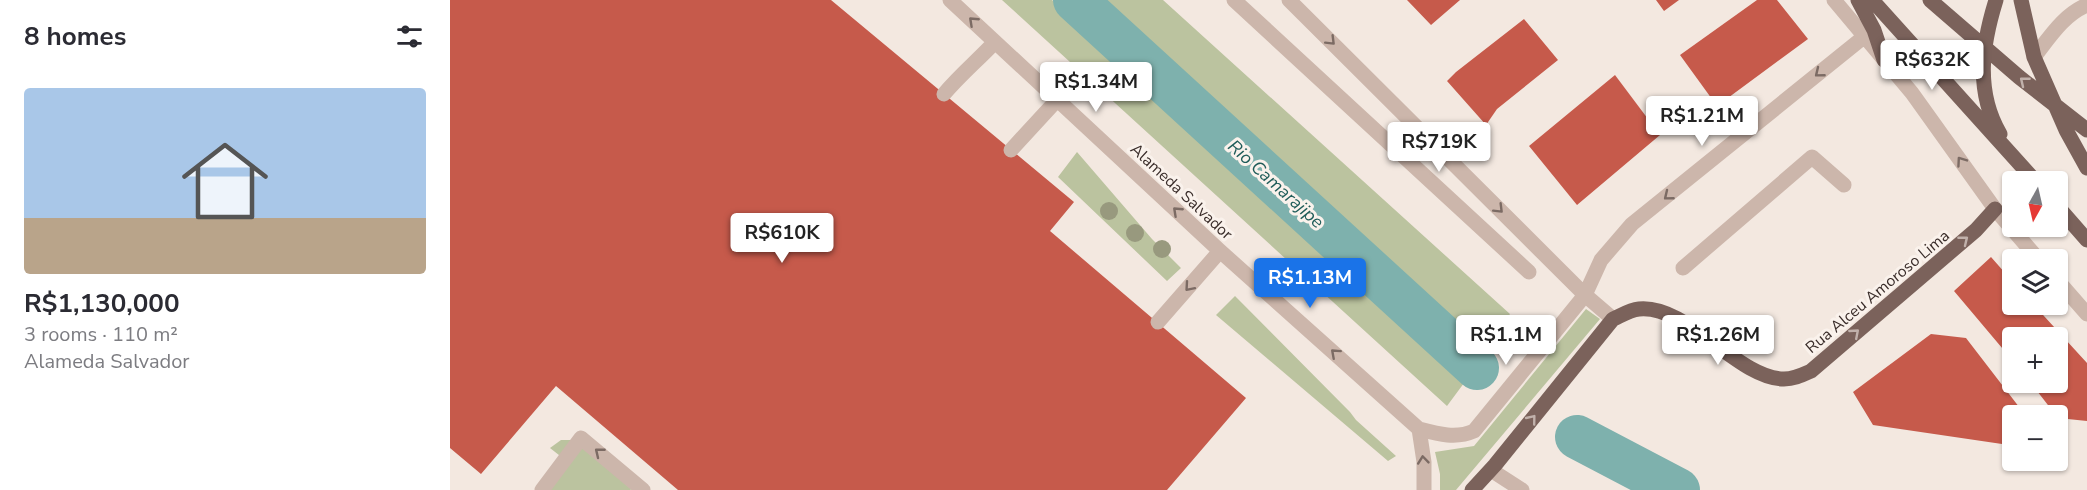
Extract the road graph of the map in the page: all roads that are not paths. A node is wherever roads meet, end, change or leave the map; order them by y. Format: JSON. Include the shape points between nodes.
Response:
{"nodes":[{"id":1,"x":950,"y":0,"type":"edge"},
{"id":2,"x":1234,"y":0,"type":"edge"},
{"id":3,"x":1289,"y":0,"type":"edge"},
{"id":4,"x":1834,"y":0,"type":"edge"},
{"id":5,"x":1858,"y":0,"type":"edge"},
{"id":6,"x":1872,"y":0,"type":"edge"},
{"id":7,"x":1930,"y":0,"type":"edge"},
{"id":8,"x":1996,"y":0,"type":"edge"},
{"id":9,"x":2021,"y":0,"type":"edge"},
{"id":10,"x":2087,"y":5,"type":"edge"},
{"id":11,"x":1865,"y":36,"type":"junction"},
{"id":12,"x":995,"y":42,"type":"junction"},
{"id":13,"x":2034,"y":57,"type":"junction"},
{"id":14,"x":1884,"y":60,"type":"junction"},
{"id":15,"x":944,"y":94,"type":"dead end"},
{"id":16,"x":1057,"y":100,"type":"junction"},
{"id":17,"x":2087,"y":130,"type":"edge"},
{"id":18,"x":1011,"y":150,"type":"dead end"},
{"id":19,"x":2016,"y":159,"type":"junction"},
{"id":20,"x":2085,"y":165,"type":"edge"},
{"id":21,"x":2026,"y":171,"type":"edge"},
{"id":22,"x":1844,"y":185,"type":"dead end"},
{"id":23,"x":1995,"y":209,"type":"junction"},
{"id":24,"x":2068,"y":218,"type":"edge"},
{"id":25,"x":2087,"y":240,"type":"edge"},
{"id":26,"x":2030,"y":249,"type":"edge"},
{"id":27,"x":1220,"y":251,"type":"junction"},
{"id":28,"x":1683,"y":268,"type":"dead end"},
{"id":29,"x":1528,"y":272,"type":"dead end"},
{"id":30,"x":2068,"y":292,"type":"edge"},
{"id":31,"x":1586,"y":295,"type":"junction"},
{"id":32,"x":2087,"y":314,"type":"edge"},
{"id":33,"x":1613,"y":319,"type":"junction"},
{"id":34,"x":1158,"y":322,"type":"dead end"},
{"id":35,"x":1419,"y":429,"type":"junction"},
{"id":36,"x":1493,"y":467,"type":"junction"},
{"id":37,"x":542,"y":490,"type":"edge"},
{"id":38,"x":643,"y":490,"type":"edge"},
{"id":39,"x":1424,"y":490,"type":"edge"},
{"id":40,"x":1472,"y":490,"type":"edge"},
{"id":41,"x":1522,"y":490,"type":"edge"}],
"edges":[{"from":12,"to":1,"type":"street","name":"Alameda Salvador","one_way":true},
{"from":2,"to":29,"type":"street"},
{"from":3,"to":31,"type":"street","one_way":true},
{"from":4,"to":11,"type":"street"},
{"from":5,"to":14,"type":"main road"},
{"from":6,"to":19,"type":"main road"},
{"from":17,"to":7,"type":"main road","one_way":true},
{"from":8,"to":19,"type":"main road","via":[[1986,32],[1982,67],[1986,99],[1994,123]]},
{"from":9,"to":13,"type":"main road"},
{"from":10,"to":13,"type":"street","via":[[2076,9]]},
{"from":11,"to":14,"type":"street"},
{"from":11,"to":31,"type":"street","one_way":true,"via":[[1632,224],[1601,260]]},
{"from":12,"to":15,"type":"street"},
{"from":12,"to":16,"type":"street","name":"Alameda Salvador"},
{"from":13,"to":20,"type":"main road"},
{"from":23,"to":14,"type":"street","one_way":true},
{"from":16,"to":18,"type":"street"},
{"from":27,"to":16,"type":"street","name":"Alameda Salvador","one_way":true},
{"from":19,"to":21,"type":"main road"},
{"from":22,"to":28,"type":"street","via":[[1812,157]]},
{"from":23,"to":26,"type":"street"},
{"from":33,"to":23,"type":"main road","name":"Rua Alceu Amoroso Lima","one_way":true,"via":[[1626,312],[1655,310],[1674,317],[1762,374],[1796,378],[1810,371],[1976,230]]},
{"from":24,"to":25,"type":"main road"},
{"from":27,"to":34,"type":"street","one_way":true},
{"from":35,"to":27,"type":"street","name":"Alameda Salvador","one_way":true},
{"from":30,"to":32,"type":"street"},
{"from":31,"to":33,"type":"street"},
{"from":31,"to":35,"type":"street","via":[[1474,431],[1446,435]]},
{"from":36,"to":33,"type":"main road","one_way":true},
{"from":39,"to":35,"type":"street","one_way":true},
{"from":36,"to":40,"type":"main road"},
{"from":36,"to":41,"type":"street"},
{"from":38,"to":37,"type":"street","one_way":true,"via":[[581,438]]}]}
